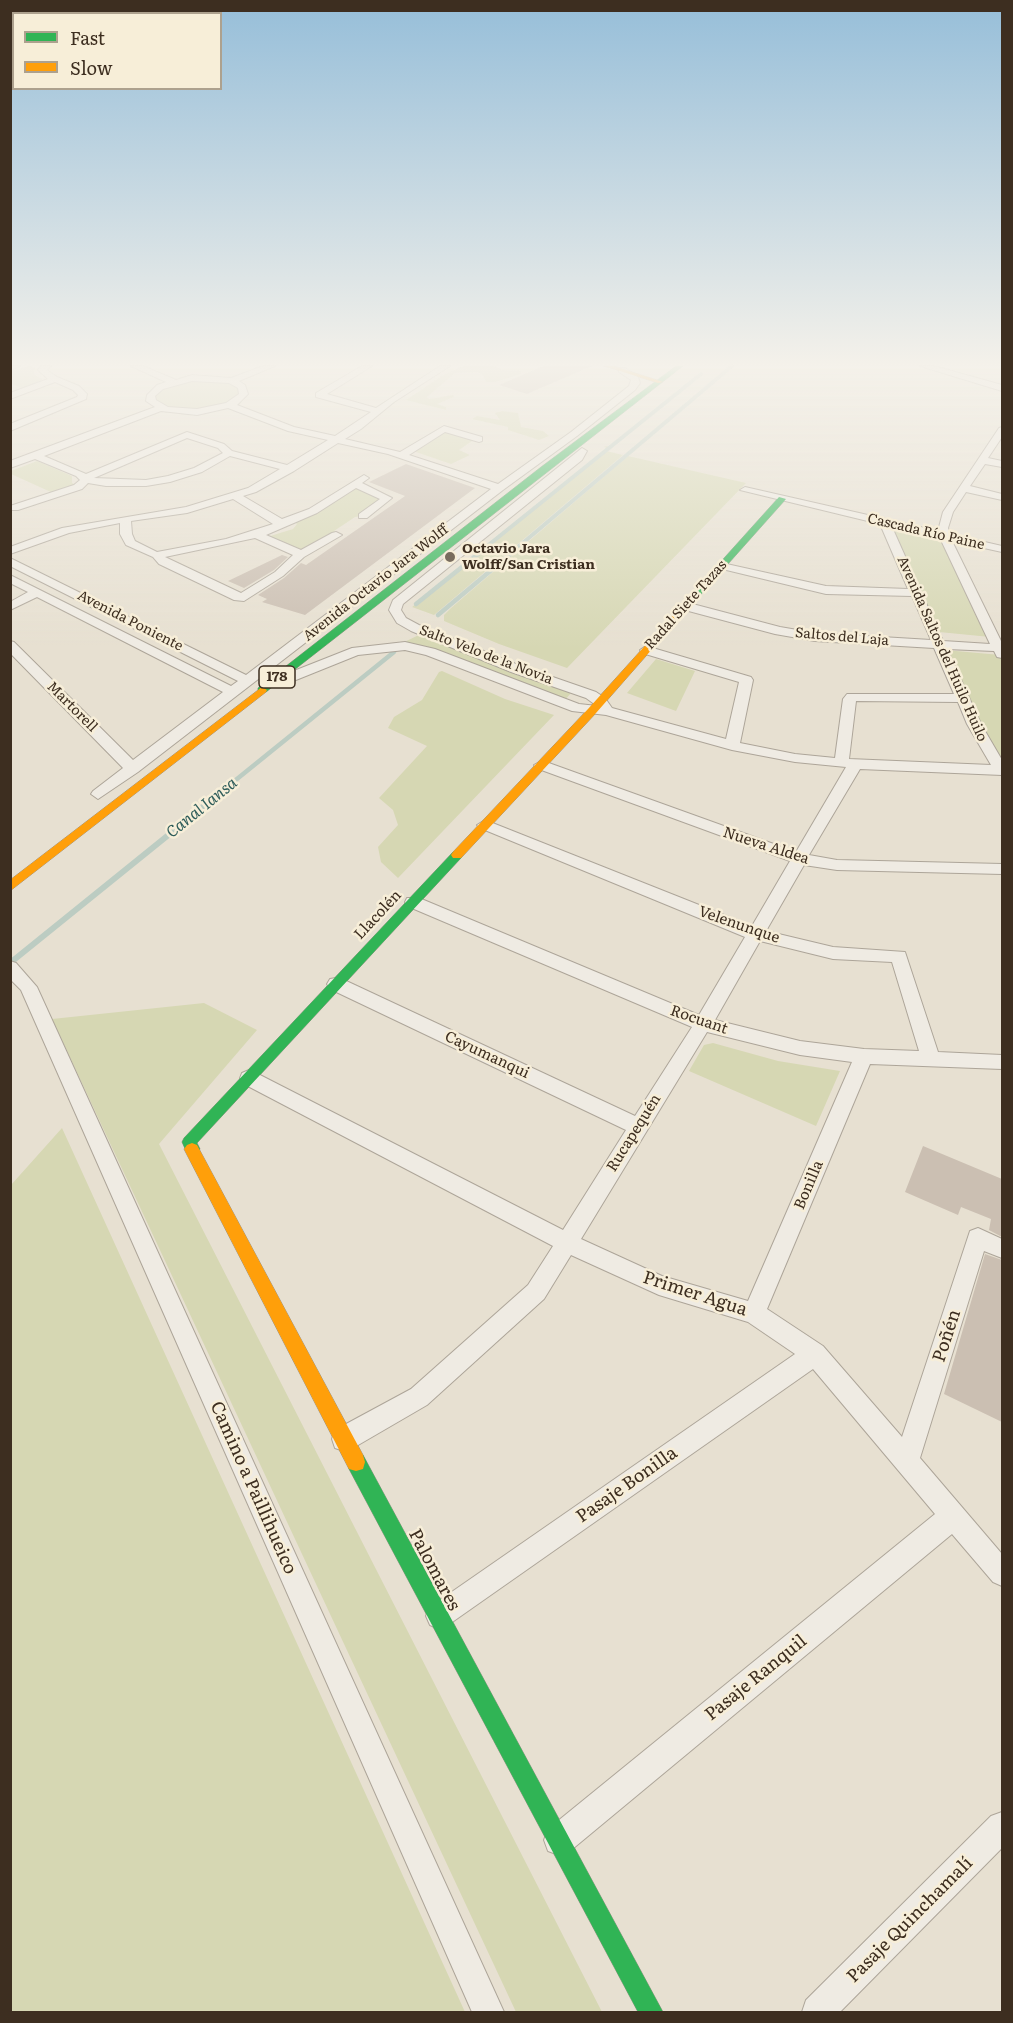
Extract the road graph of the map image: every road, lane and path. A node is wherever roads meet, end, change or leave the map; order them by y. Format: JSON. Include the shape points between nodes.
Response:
{"nodes":[{"id":1,"x":46,"y":460,"type":"edge"},
{"id":2,"x":129,"y":460,"type":"edge"},
{"id":3,"x":214,"y":460,"type":"edge"},
{"id":4,"x":257,"y":460,"type":"edge"},
{"id":5,"x":304,"y":460,"type":"edge"},
{"id":6,"x":418,"y":460,"type":"edge"},
{"id":7,"x":537,"y":460,"type":"edge"},
{"id":8,"x":557,"y":460,"type":"edge"},
{"id":9,"x":562,"y":460,"type":"edge"},
{"id":10,"x":575,"y":460,"type":"edge"},
{"id":11,"x":982,"y":460,"type":"edge"},
{"id":12,"x":984,"y":460,"type":"edge"},
{"id":13,"x":1002,"y":464,"type":"edge"},
{"id":14,"x":290,"y":469,"type":"junction"},
{"id":15,"x":544,"y":469,"type":"junction"},
{"id":16,"x":86,"y":479,"type":"junction"},
{"id":17,"x":499,"y":488,"type":"junction"},
{"id":18,"x":963,"y":488,"type":"junction"},
{"id":19,"x":745,"y":490,"type":"dead end"},
{"id":20,"x":398,"y":492,"type":"dead end"},
{"id":21,"x":237,"y":496,"type":"junction"},
{"id":22,"x":1002,"y":497,"type":"edge"},
{"id":23,"x":387,"y":498,"type":"junction"},
{"id":24,"x":782,"y":499,"type":"junction"},
{"id":25,"x":14,"y":508,"type":"dead end"},
{"id":26,"x":363,"y":516,"type":"dead end"},
{"id":27,"x":125,"y":519,"type":"junction"},
{"id":28,"x":280,"y":523,"type":"junction"},
{"id":29,"x":885,"y":524,"type":"junction"},
{"id":30,"x":336,"y":534,"type":"dead end"},
{"id":31,"x":257,"y":535,"type":"junction"},
{"id":32,"x":944,"y":536,"type":"junction"},
{"id":33,"x":1002,"y":549,"type":"edge"},
{"id":34,"x":10,"y":550,"type":"edge"},
{"id":35,"x":157,"y":555,"type":"junction"},
{"id":36,"x":300,"y":555,"type":"junction"},
{"id":37,"x":10,"y":561,"type":"edge"},
{"id":38,"x":722,"y":566,"type":"junction"},
{"id":39,"x":10,"y":578,"type":"edge"},
{"id":40,"x":37,"y":592,"type":"junction"},
{"id":41,"x":916,"y":593,"type":"junction"},
{"id":42,"x":240,"y":597,"type":"junction"},
{"id":43,"x":255,"y":606,"type":"dead end"},
{"id":44,"x":685,"y":606,"type":"junction"},
{"id":45,"x":10,"y":607,"type":"edge"},
{"id":46,"x":938,"y":643,"type":"junction"},
{"id":47,"x":10,"y":645,"type":"edge"},
{"id":48,"x":646,"y":650,"type":"junction"},
{"id":49,"x":1002,"y":650,"type":"edge"},
{"id":50,"x":249,"y":681,"type":"junction"},
{"id":51,"x":261,"y":690,"type":"junction"},
{"id":52,"x":233,"y":693,"type":"junction"},
{"id":53,"x":962,"y":698,"type":"junction"},
{"id":54,"x":598,"y":708,"type":"junction"},
{"id":55,"x":732,"y":746,"type":"junction"},
{"id":56,"x":848,"y":764,"type":"junction"},
{"id":57,"x":541,"y":765,"type":"junction"},
{"id":58,"x":133,"y":769,"type":"junction"},
{"id":59,"x":1002,"y":770,"type":"edge"},
{"id":60,"x":98,"y":794,"type":"dead end"},
{"id":61,"x":484,"y":825,"type":"junction"},
{"id":62,"x":799,"y":859,"type":"junction"},
{"id":63,"x":1002,"y":869,"type":"edge"},
{"id":64,"x":10,"y":887,"type":"edge"},
{"id":65,"x":413,"y":902,"type":"junction"},
{"id":66,"x":754,"y":934,"type":"junction"},
{"id":67,"x":14,"y":970,"type":"edge"},
{"id":68,"x":336,"y":984,"type":"junction"},
{"id":69,"x":703,"y":1024,"type":"junction"},
{"id":70,"x":864,"y":1056,"type":"junction"},
{"id":71,"x":931,"y":1059,"type":"junction"},
{"id":72,"x":1002,"y":1062,"type":"edge"},
{"id":73,"x":249,"y":1078,"type":"junction"},
{"id":74,"x":638,"y":1126,"type":"junction"},
{"id":75,"x":189,"y":1142,"type":"joint"},
{"id":76,"x":567,"y":1243,"type":"junction"},
{"id":77,"x":1002,"y":1249,"type":"edge"},
{"id":78,"x":754,"y":1313,"type":"junction"},
{"id":79,"x":815,"y":1354,"type":"junction"},
{"id":80,"x":344,"y":1439,"type":"junction"},
{"id":81,"x":907,"y":1459,"type":"junction"},
{"id":82,"x":953,"y":1516,"type":"junction"},
{"id":83,"x":1002,"y":1573,"type":"edge"},
{"id":84,"x":439,"y":1616,"type":"junction"},
{"id":85,"x":1002,"y":1827,"type":"edge"},
{"id":86,"x":559,"y":1840,"type":"junction"},
{"id":87,"x":488,"y":2013,"type":"edge"},
{"id":88,"x":651,"y":2013,"type":"edge"},
{"id":89,"x":818,"y":2013,"type":"edge"}],
"edges":[{"from":1,"to":16,"type":"street"},
{"from":2,"to":16,"type":"street"},
{"from":3,"to":16,"type":"street","via":[[159,481],[122,484]]},
{"from":4,"to":14,"type":"street"},
{"from":5,"to":14,"type":"street"},
{"from":6,"to":17,"type":"street"},
{"from":7,"to":17,"type":"street","name":"Avenida Octavio Jara Wolff"},
{"from":8,"to":15,"type":"main road","name":"Avenida Octavio Jara Wolff","number":"178"},
{"from":9,"to":15,"type":"main road","name":"Avenida Octavio Jara Wolff","number":"178"},
{"from":10,"to":54,"type":"street","name":"Salto Velo de la Novia","via":[[398,603],[395,610],[401,620],[415,628],[591,695]]},
{"from":11,"to":18,"type":"street"},
{"from":12,"to":13,"type":"street"},
{"from":14,"to":21,"type":"street"},
{"from":15,"to":51,"type":"main road","name":"Avenida Octavio Jara Wolff","number":"178"},
{"from":16,"to":25,"type":"street","via":[[78,487]]},
{"from":17,"to":50,"type":"street","name":"Avenida Octavio Jara Wolff"},
{"from":18,"to":22,"type":"street"},
{"from":18,"to":32,"type":"street","via":[[946,516]]},
{"from":19,"to":24,"type":"street","name":"Cascada Río Paine"},
{"from":20,"to":23,"type":"street"},
{"from":21,"to":27,"type":"street","via":[[177,512]]},
{"from":21,"to":28,"type":"street"},
{"from":23,"to":26,"type":"street"},
{"from":23,"to":28,"type":"street","via":[[360,481],[304,515]]},
{"from":24,"to":29,"type":"street","name":"Cascada Río Paine"},
{"from":24,"to":38,"type":"main road","name":"Radal Siete Tazas"},
{"from":27,"to":34,"type":"street","via":[[66,530]]},
{"from":27,"to":35,"type":"street","via":[[130,543]]},
{"from":28,"to":31,"type":"street"},
{"from":29,"to":32,"type":"street","name":"Cascada Río Paine"},
{"from":29,"to":41,"type":"street","name":"Avenida Saltos del Huilo Huilo"},
{"from":30,"to":36,"type":"street"},
{"from":31,"to":35,"type":"street"},
{"from":31,"to":36,"type":"street"},
{"from":32,"to":33,"type":"street","name":"Cascada Río Paine"},
{"from":32,"to":49,"type":"street"},
{"from":35,"to":42,"type":"street","via":[[163,562]]},
{"from":36,"to":42,"type":"street","via":[[248,596]]},
{"from":37,"to":50,"type":"street","name":"Avenida Poniente"},
{"from":38,"to":41,"type":"street","via":[[826,590]]},
{"from":38,"to":44,"type":"main road","name":"Radal Siete Tazas"},
{"from":39,"to":40,"type":"street","name":"Avenida Poniente"},
{"from":40,"to":45,"type":"street"},
{"from":40,"to":52,"type":"street","name":"Avenida Poniente"},
{"from":41,"to":46,"type":"street","name":"Avenida Saltos del Huilo Huilo"},
{"from":42,"to":43,"type":"street"},
{"from":44,"to":46,"type":"street","name":"Saltos del Laja","via":[[814,637]]},
{"from":44,"to":48,"type":"main road","name":"Radal Siete Tazas"},
{"from":46,"to":49,"type":"street","name":"Saltos del Laja"},
{"from":46,"to":53,"type":"street","name":"Avenida Saltos del Huilo Huilo"},
{"from":47,"to":58,"type":"street","name":"Martorell"},
{"from":48,"to":54,"type":"main road","name":"Radal Siete Tazas"},
{"from":48,"to":55,"type":"street","via":[[746,680]]},
{"from":50,"to":52,"type":"street","name":"Avenida Octavio Jara Wolff"},
{"from":51,"to":54,"type":"street","name":"Salto Velo de la Novia","via":[[356,651],[405,646],[570,706]]},
{"from":51,"to":64,"type":"main road","name":"Avenida Octavio Jara Wolff","number":"178"},
{"from":52,"to":58,"type":"street","name":"Avenida Octavio Jara Wolff"},
{"from":53,"to":56,"type":"street","via":[[852,697]]},
{"from":53,"to":59,"type":"street","name":"Avenida Saltos del Huilo Huilo","via":[[978,733]]},
{"from":54,"to":55,"type":"street","name":"Salto Velo de la Novia"},
{"from":54,"to":57,"type":"main road","name":"Llacolén"},
{"from":55,"to":56,"type":"street","name":"Salto Velo de la Novia"},
{"from":56,"to":59,"type":"street","name":"Salto Velo de la Novia"},
{"from":56,"to":62,"type":"street","name":"Rucapequén"},
{"from":57,"to":61,"type":"main road","name":"Llacolén"},
{"from":57,"to":62,"type":"street","name":"Nueva Aldea"},
{"from":58,"to":60,"type":"street","name":"Avenida Octavio Jara Wolff"},
{"from":61,"to":65,"type":"main road","name":"Llacolén"},
{"from":61,"to":66,"type":"street","name":"Velenunque"},
{"from":62,"to":63,"type":"street","name":"Nueva Aldea","via":[[837,865]]},
{"from":62,"to":66,"type":"street","name":"Rucapequén"},
{"from":65,"to":68,"type":"main road","name":"Llacolén"},
{"from":65,"to":69,"type":"street","name":"Rocuant"},
{"from":66,"to":69,"type":"street","name":"Rucapequén"},
{"from":66,"to":71,"type":"street","name":"Velenunque","via":[[833,953],[899,956]]},
{"from":67,"to":87,"type":"street","name":"Camino a Paillihueico","via":[[28,987]]},
{"from":68,"to":73,"type":"main road","name":"Llacolén"},
{"from":68,"to":74,"type":"street","name":"Cayumanqui"},
{"from":69,"to":70,"type":"street","name":"Rocuant","via":[[800,1048]]},
{"from":69,"to":74,"type":"street","name":"Rucapequén"},
{"from":70,"to":71,"type":"street","name":"Rocuant"},
{"from":70,"to":78,"type":"street","name":"Bonilla"},
{"from":71,"to":72,"type":"street","name":"Rocuant"},
{"from":73,"to":75,"type":"main road","name":"Llacolén"},
{"from":73,"to":76,"type":"street","name":"Primer Agua"},
{"from":74,"to":76,"type":"street","name":"Rucapequén"},
{"from":75,"to":80,"type":"main road","name":"Palomares"},
{"from":76,"to":78,"type":"street","name":"Primer Agua","via":[[659,1285]]},
{"from":76,"to":80,"type":"street","name":"Rucapequén","via":[[536,1292],[419,1397]]},
{"from":77,"to":81,"type":"street","name":"Poñén","via":[[978,1238]]},
{"from":78,"to":79,"type":"street","name":"Primer Agua"},
{"from":79,"to":81,"type":"street","name":"Primer Agua"},
{"from":79,"to":84,"type":"street","name":"Pasaje Bonilla"},
{"from":80,"to":84,"type":"main road","name":"Palomares"},
{"from":81,"to":82,"type":"street","name":"Primer Agua"},
{"from":82,"to":83,"type":"street","name":"Primer Agua"},
{"from":82,"to":86,"type":"street","name":"Pasaje Ranquil"},
{"from":84,"to":86,"type":"main road","name":"Palomares"},
{"from":85,"to":89,"type":"street","name":"Pasaje Quinchamalí"},
{"from":86,"to":88,"type":"main road","name":"Palomares"}]}
